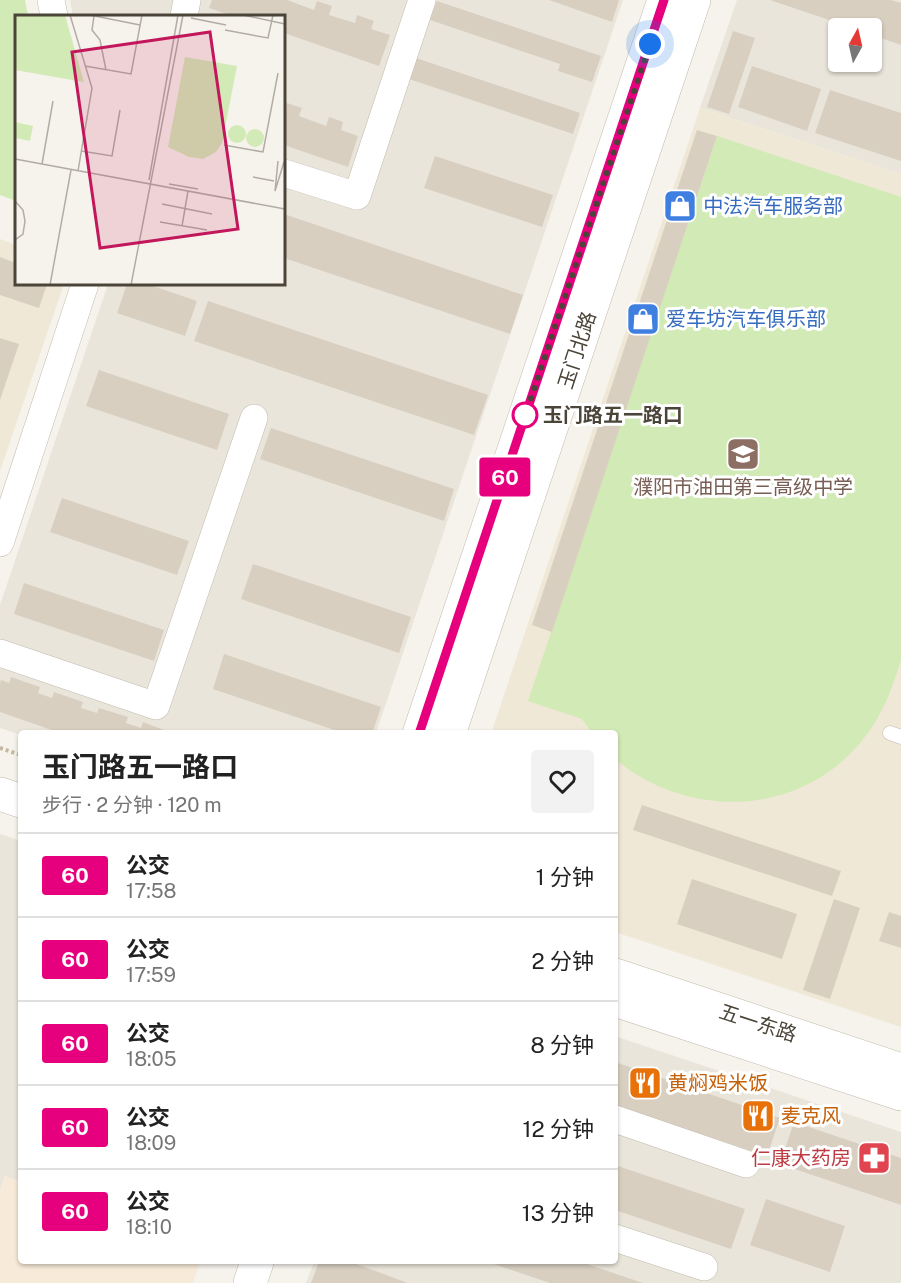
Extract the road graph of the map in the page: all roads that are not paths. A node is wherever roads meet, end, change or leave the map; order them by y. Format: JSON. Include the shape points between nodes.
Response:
{"nodes":[{"id":1,"x":51,"y":0,"type":"edge"},
{"id":2,"x":187,"y":0,"type":"edge"},
{"id":3,"x":422,"y":0,"type":"edge"},
{"id":4,"x":664,"y":0,"type":"edge"},
{"id":5,"x":694,"y":0,"type":"edge"},
{"id":6,"x":54,"y":15,"type":"edge"},
{"id":7,"x":184,"y":15,"type":"edge"},
{"id":8,"x":285,"y":173,"type":"edge"},
{"id":9,"x":85,"y":285,"type":"edge"},
{"id":10,"x":254,"y":418,"type":"dead end"},
{"id":11,"x":0,"y":543,"type":"edge"},
{"id":12,"x":0,"y":653,"type":"edge"},
{"id":13,"x":420,"y":730,"type":"edge"},
{"id":14,"x":450,"y":730,"type":"edge"},
{"id":15,"x":0,"y":771,"type":"edge"},
{"id":16,"x":18,"y":777,"type":"edge"},
{"id":17,"x":0,"y":794,"type":"edge"},
{"id":18,"x":18,"y":800,"type":"edge"},
{"id":19,"x":618,"y":976,"type":"edge"},
{"id":20,"x":618,"y":1001,"type":"edge"},
{"id":21,"x":901,"y":1070,"type":"edge"},
{"id":22,"x":901,"y":1094,"type":"edge"},
{"id":23,"x":618,"y":1120,"type":"edge"},
{"id":24,"x":746,"y":1164,"type":"dead end"},
{"id":25,"x":618,"y":1239,"type":"edge"},
{"id":26,"x":256,"y":1264,"type":"edge"},
{"id":27,"x":704,"y":1267,"type":"dead end"},
{"id":28,"x":250,"y":1283,"type":"edge"}],
"edges":[{"from":1,"to":6,"type":"street"},
{"from":2,"to":7,"type":"street"},
{"from":3,"to":8,"type":"street","via":[[357,196]]},
{"from":4,"to":13,"type":"street","name":"玉门北路"},
{"from":5,"to":14,"type":"street","name":"玉门北路"},
{"from":9,"to":11,"type":"street"},
{"from":10,"to":12,"type":"street","via":[[156,706]]},
{"from":15,"to":16,"type":"street"},
{"from":17,"to":18,"type":"street"},
{"from":19,"to":21,"type":"street","name":"五一东路"},
{"from":20,"to":22,"type":"street","name":"五一东路"},
{"from":23,"to":24,"type":"street"},
{"from":25,"to":27,"type":"street"},
{"from":26,"to":28,"type":"street"}]}
